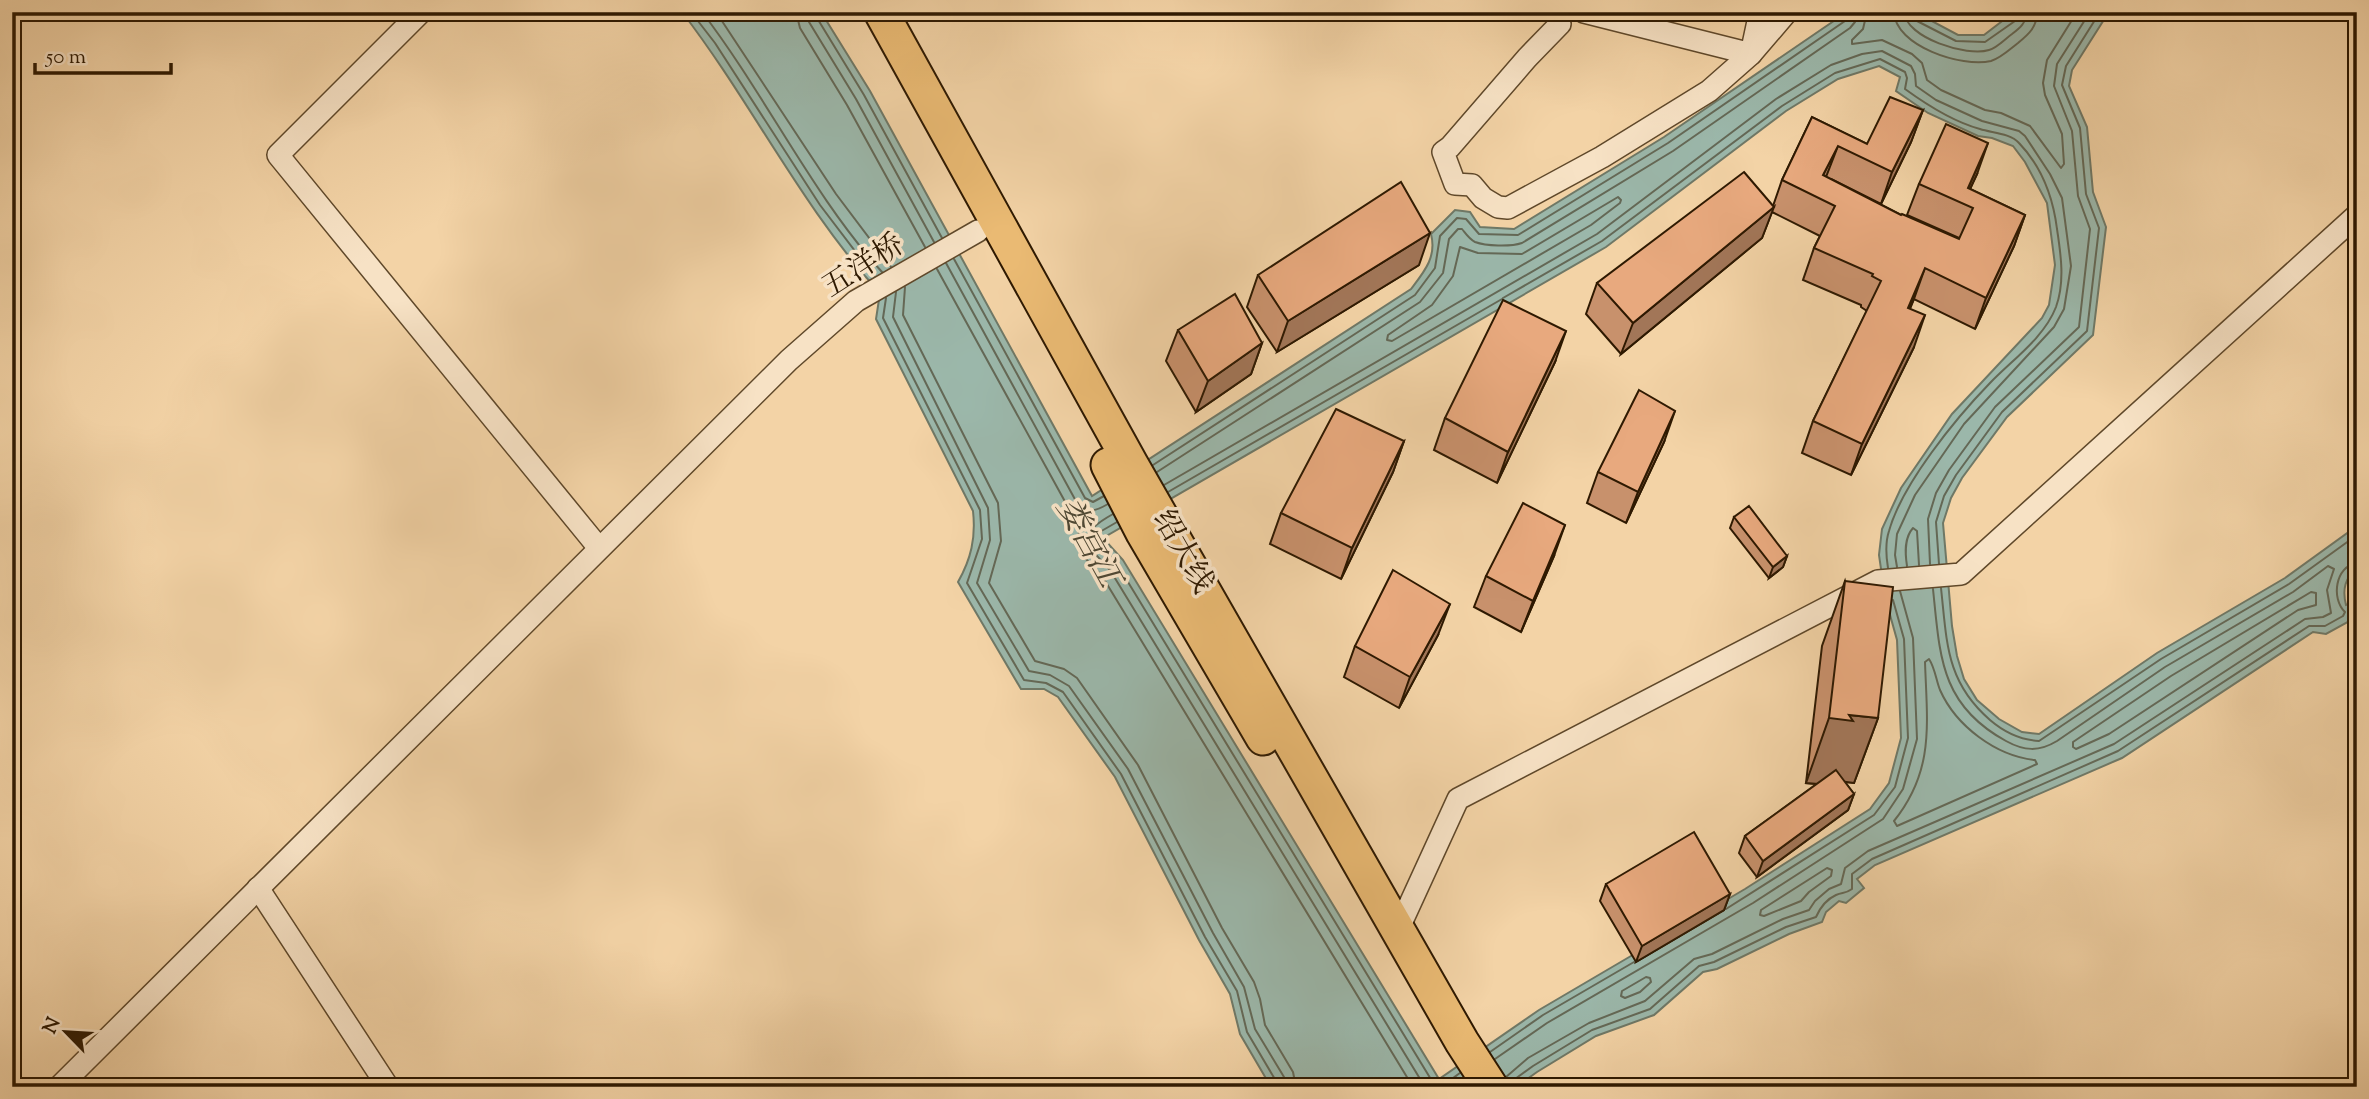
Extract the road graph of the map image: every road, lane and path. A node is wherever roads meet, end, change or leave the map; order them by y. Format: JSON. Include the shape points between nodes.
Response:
{"nodes":[{"id":1,"x":421,"y":12,"type":"edge"},
{"id":2,"x":864,"y":12,"type":"edge"},
{"id":3,"x":881,"y":12,"type":"edge"},
{"id":4,"x":1584,"y":12,"type":"edge"},
{"id":5,"x":1760,"y":12,"type":"edge"},
{"id":6,"x":1787,"y":12,"type":"edge"},
{"id":7,"x":1560,"y":24,"type":"dead end"},
{"id":8,"x":1751,"y":54,"type":"junction"},
{"id":9,"x":2357,"y":215,"type":"edge"},
{"id":10,"x":964,"y":239,"type":"junction"},
{"id":11,"x":1122,"y":470,"type":"junction"},
{"id":12,"x":1153,"y":526,"type":"junction"},
{"id":13,"x":599,"y":548,"type":"junction"},
{"id":14,"x":258,"y":888,"type":"junction"},
{"id":15,"x":1398,"y":930,"type":"junction"},
{"id":16,"x":1454,"y":1048,"type":"junction"},
{"id":17,"x":59,"y":1087,"type":"edge"},
{"id":18,"x":387,"y":1087,"type":"edge"},
{"id":19,"x":1468,"y":1087,"type":"edge"},
{"id":20,"x":1491,"y":1087,"type":"edge"}],
"edges":[{"from":1,"to":13,"type":"street","via":[[278,155]]},
{"from":2,"to":10,"type":"main road","name":"绍大线"},
{"from":3,"to":11,"type":"main road","name":"绍大线"},
{"from":4,"to":8,"type":"street"},
{"from":5,"to":8,"type":"street"},
{"from":6,"to":8,"type":"street"},
{"from":7,"to":8,"type":"street","via":[[1443,152],[1455,184],[1472,185],[1498,207],[1517,204],[1602,158],[1709,91]]},
{"from":9,"to":15,"type":"street","via":[[1961,574],[1878,581],[1458,799]]},
{"from":10,"to":11,"type":"main road","name":"绍大线"},
{"from":10,"to":13,"type":"street","name":"五洋桥","via":[[856,301],[789,360]]},
{"from":11,"to":12,"type":"main road","name":"绍大线"},
{"from":12,"to":15,"type":"main road","name":"绍大线"},
{"from":12,"to":16,"type":"main road","name":"绍大线","via":[[1405,980]]},
{"from":13,"to":14,"type":"street","name":"五洋桥"},
{"from":14,"to":17,"type":"street","name":"五洋桥"},
{"from":14,"to":18,"type":"street"},
{"from":15,"to":16,"type":"main road","name":"绍大线"},
{"from":16,"to":19,"type":"main road","name":"绍大线"},
{"from":16,"to":20,"type":"main road","name":"绍大线"}]}
